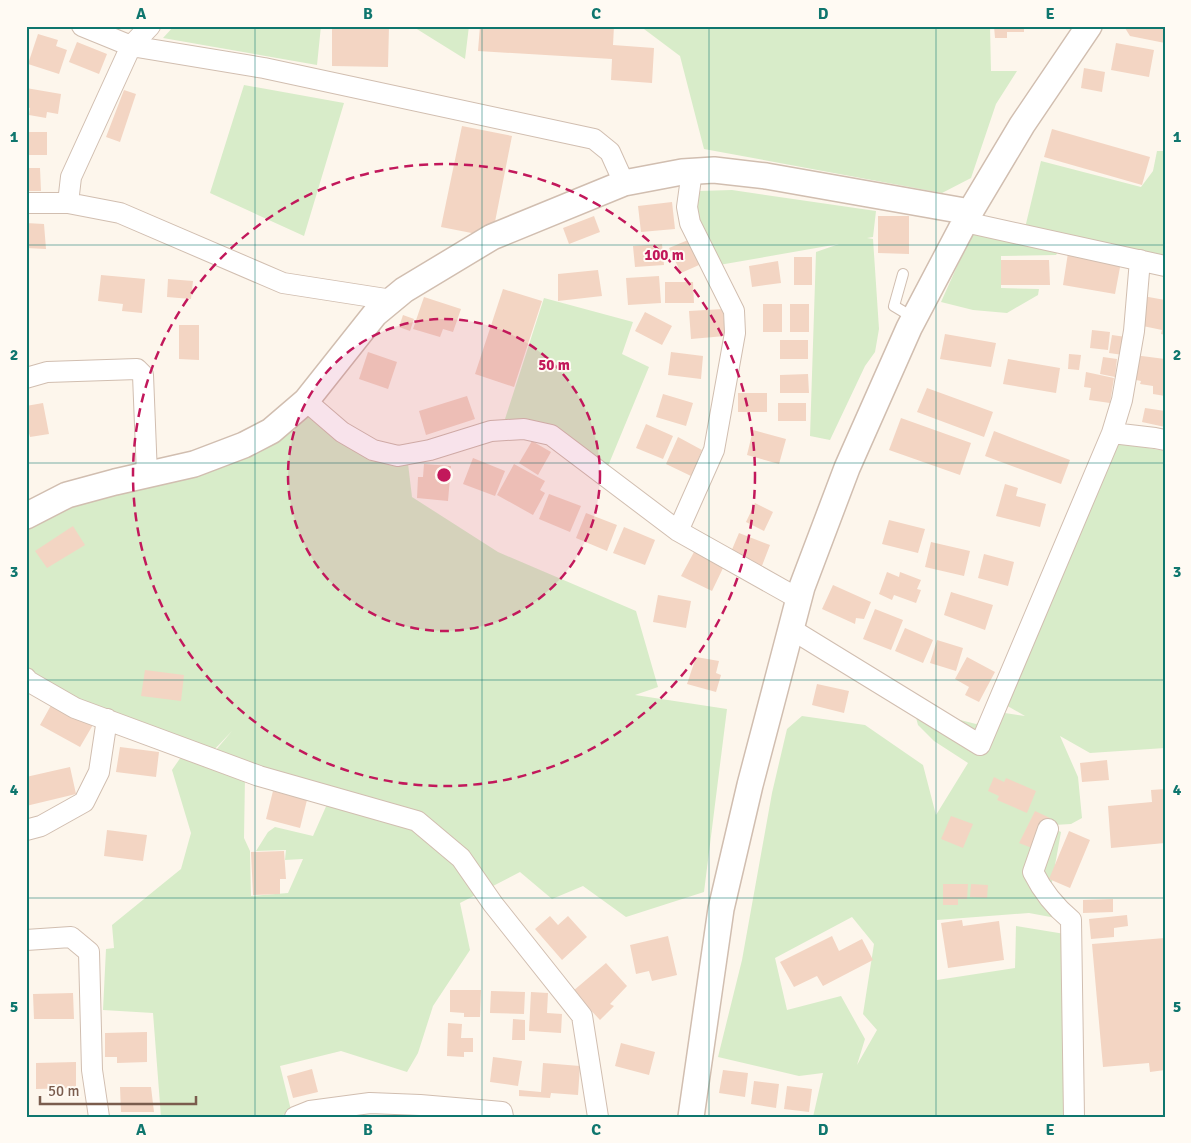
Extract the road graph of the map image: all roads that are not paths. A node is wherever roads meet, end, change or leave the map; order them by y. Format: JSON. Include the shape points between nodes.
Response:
{"nodes":[{"id":1,"x":82,"y":26,"type":"edge"},
{"id":2,"x":150,"y":26,"type":"edge"},
{"id":3,"x":1089,"y":26,"type":"edge"},
{"id":4,"x":131,"y":46,"type":"junction"},
{"id":5,"x":692,"y":171,"type":"junction"},
{"id":6,"x":624,"y":183,"type":"junction"},
{"id":7,"x":26,"y":203,"type":"edge"},
{"id":8,"x":68,"y":203,"type":"junction"},
{"id":9,"x":967,"y":217,"type":"junction"},
{"id":10,"x":1140,"y":260,"type":"junction"},
{"id":11,"x":1165,"y":266,"type":"edge"},
{"id":12,"x":903,"y":274,"type":"dead end"},
{"id":13,"x":392,"y":300,"type":"junction"},
{"id":14,"x":915,"y":319,"type":"junction"},
{"id":15,"x":26,"y":378,"type":"edge"},
{"id":16,"x":306,"y":401,"type":"junction"},
{"id":17,"x":1112,"y":433,"type":"junction"},
{"id":18,"x":1165,"y":440,"type":"edge"},
{"id":19,"x":147,"y":475,"type":"junction"},
{"id":20,"x":26,"y":516,"type":"edge"},
{"id":21,"x":678,"y":531,"type":"junction"},
{"id":22,"x":799,"y":599,"type":"junction"},
{"id":23,"x":791,"y":629,"type":"junction"},
{"id":24,"x":26,"y":678,"type":"edge"},
{"id":25,"x":107,"y":719,"type":"junction"},
{"id":26,"x":1048,"y":829,"type":"dead end"},
{"id":27,"x":26,"y":830,"type":"edge"},
{"id":28,"x":26,"y":940,"type":"edge"},
{"id":29,"x":99,"y":1117,"type":"edge"},
{"id":30,"x":295,"y":1117,"type":"edge"},
{"id":31,"x":503,"y":1117,"type":"edge"},
{"id":32,"x":598,"y":1117,"type":"edge"},
{"id":33,"x":691,"y":1117,"type":"edge"},
{"id":34,"x":1074,"y":1117,"type":"edge"}],
"edges":[{"from":1,"to":4,"type":"street"},
{"from":2,"to":4,"type":"street"},
{"from":3,"to":9,"type":"street","via":[[1022,125]]},
{"from":4,"to":6,"type":"street","via":[[264,68],[594,139],[610,152]]},
{"from":4,"to":8,"type":"street","via":[[71,177]]},
{"from":5,"to":6,"type":"street"},
{"from":5,"to":9,"type":"street","via":[[766,176]]},
{"from":5,"to":21,"type":"street","via":[[688,207],[690,223],[734,311],[735,333],[714,450]]},
{"from":6,"to":13,"type":"street","via":[[492,237]]},
{"from":7,"to":8,"type":"street"},
{"from":8,"to":13,"type":"street","via":[[120,213],[283,283]]},
{"from":9,"to":10,"type":"street"},
{"from":9,"to":14,"type":"street"},
{"from":10,"to":11,"type":"street"},
{"from":10,"to":17,"type":"street","via":[[1132,340],[1122,400]]},
{"from":12,"to":14,"type":"lane","via":[[894,306]]},
{"from":13,"to":16,"type":"street","via":[[375,314]]},
{"from":14,"to":22,"type":"street","via":[[847,468]]},
{"from":15,"to":19,"type":"street","via":[[47,372],[137,369],[143,375]]},
{"from":16,"to":19,"type":"street","via":[[271,431],[244,445],[194,464]]},
{"from":16,"to":21,"type":"street","via":[[342,432],[373,450],[398,456],[491,432],[524,429],[551,434]]},
{"from":17,"to":18,"type":"street"},
{"from":17,"to":23,"type":"street","via":[[980,745]]},
{"from":19,"to":20,"type":"street","via":[[67,495]]},
{"from":21,"to":22,"type":"street"},
{"from":22,"to":23,"type":"street"},
{"from":23,"to":33,"type":"street","via":[[721,909]]},
{"from":24,"to":25,"type":"street","via":[[75,708]]},
{"from":25,"to":27,"type":"street","via":[[99,772],[84,802],[41,826]]},
{"from":25,"to":32,"type":"street","via":[[259,776],[418,821],[461,858],[493,904],[582,1016]]},
{"from":26,"to":34,"type":"street","via":[[1033,872],[1057,909],[1071,920]]},
{"from":28,"to":29,"type":"street","via":[[71,937],[89,952],[92,1070]]},
{"from":30,"to":31,"type":"street","via":[[310,1111],[370,1103],[502,1112]]}]}
